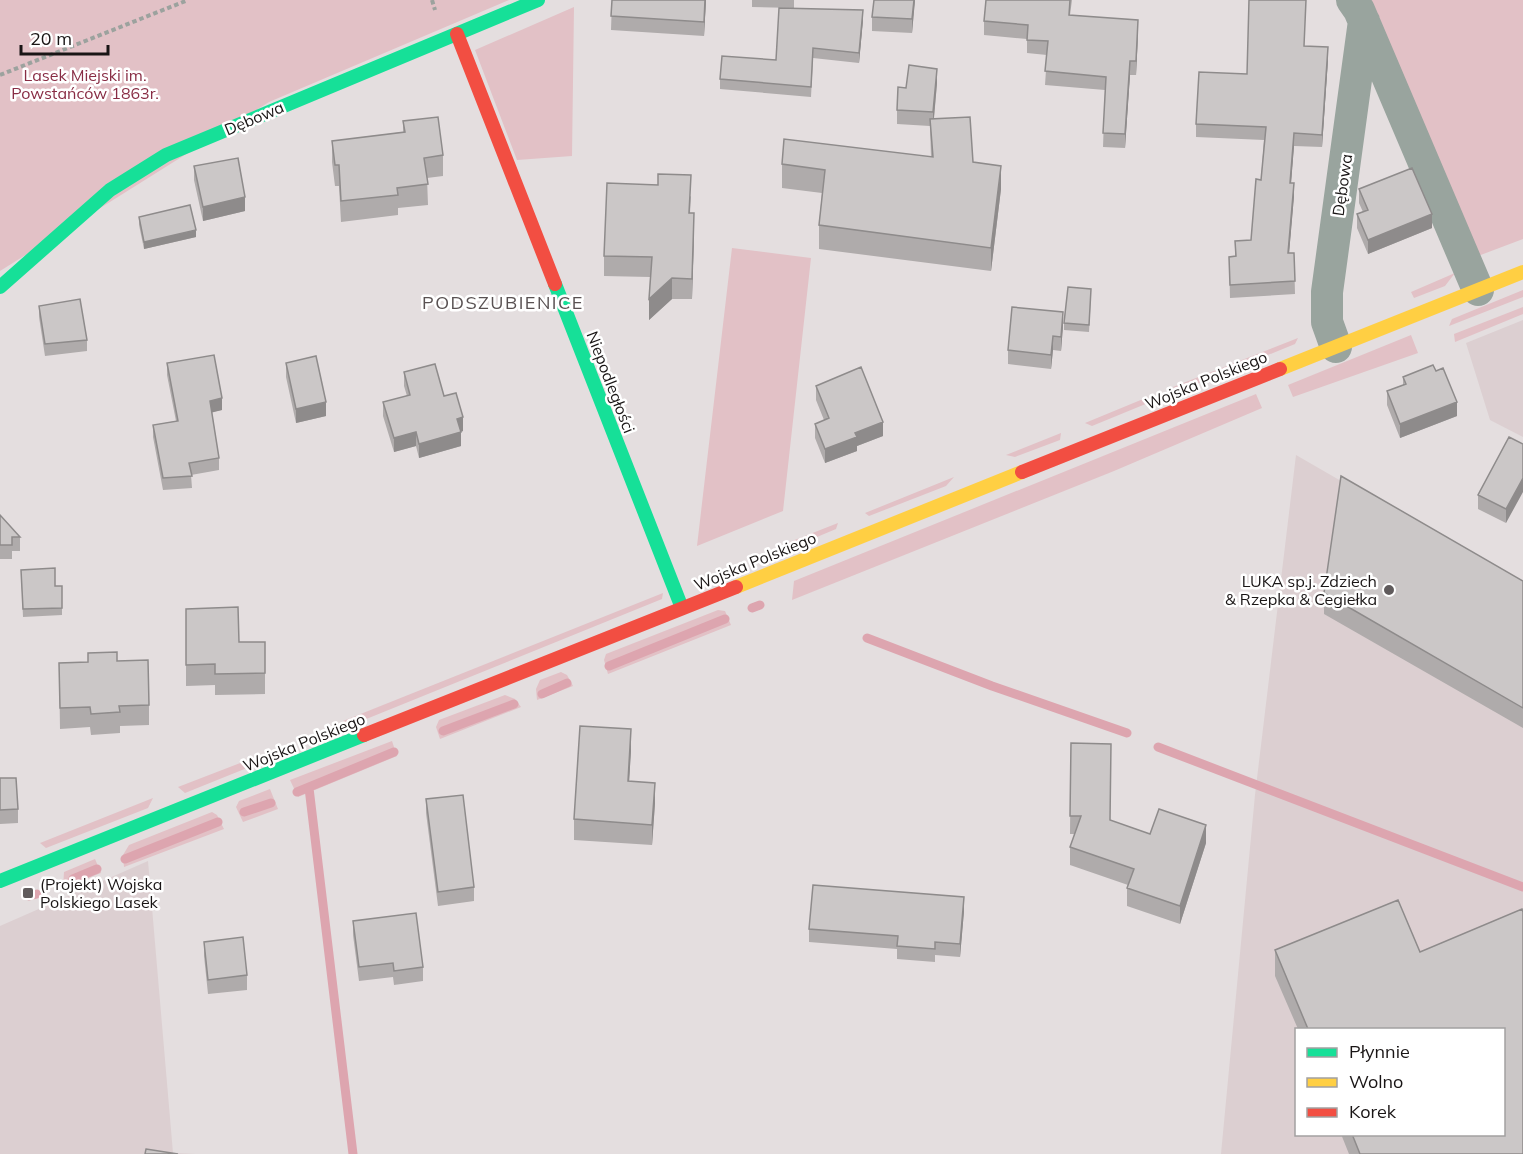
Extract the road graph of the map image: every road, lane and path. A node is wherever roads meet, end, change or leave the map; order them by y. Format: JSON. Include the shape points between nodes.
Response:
{"nodes":[{"id":1,"x":188,"y":0,"type":"edge"},
{"id":2,"x":538,"y":0,"type":"edge"},
{"id":3,"x":1358,"y":11,"type":"edge"},
{"id":4,"x":457,"y":34,"type":"junction"},
{"id":5,"x":0,"y":75,"type":"edge"},
{"id":6,"x":1523,"y":272,"type":"edge"},
{"id":7,"x":0,"y":287,"type":"edge"},
{"id":8,"x":1478,"y":290,"type":"junction"},
{"id":9,"x":1336,"y":347,"type":"junction"},
{"id":10,"x":682,"y":608,"type":"junction"},
{"id":11,"x":0,"y":881,"type":"edge"}],
"edges":[{"from":1,"to":5,"type":"path"},
{"from":2,"to":4,"type":"street","name":"Dębowa"},
{"from":3,"to":8,"type":"street","name":"Dębowa"},
{"from":3,"to":9,"type":"street","name":"Dębowa","via":[[1328,292],[1328,322]]},
{"from":4,"to":7,"type":"street","name":"Dębowa","via":[[146,166],[87,209]]},
{"from":4,"to":10,"type":"street","name":"Niepodległości"},
{"from":6,"to":8,"type":"street","name":"Wojska Polskiego"},
{"from":8,"to":9,"type":"street","name":"Wojska Polskiego"},
{"from":9,"to":10,"type":"street","name":"Wojska Polskiego"},
{"from":10,"to":11,"type":"street","name":"Wojska Polskiego"}]}
